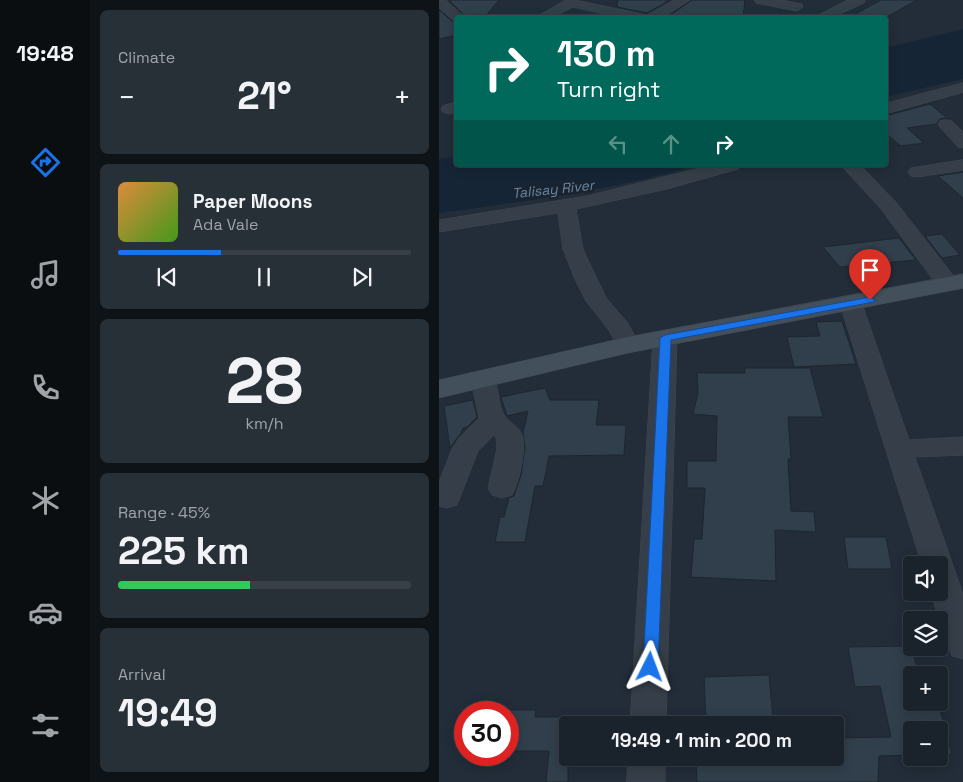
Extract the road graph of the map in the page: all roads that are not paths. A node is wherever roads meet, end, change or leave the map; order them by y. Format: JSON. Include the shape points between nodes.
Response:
{"nodes":[{"id":1,"x":684,"y":0,"type":"edge"},
{"id":2,"x":761,"y":0,"type":"edge"},
{"id":3,"x":859,"y":0,"type":"edge"},
{"id":4,"x":439,"y":1,"type":"edge"},
{"id":5,"x":797,"y":7,"type":"dead end"},
{"id":6,"x":455,"y":15,"type":"edge"},
{"id":7,"x":547,"y":15,"type":"edge"},
{"id":8,"x":629,"y":15,"type":"edge"},
{"id":9,"x":656,"y":15,"type":"edge"},
{"id":10,"x":826,"y":15,"type":"edge"},
{"id":11,"x":963,"y":87,"type":"edge"},
{"id":12,"x":888,"y":108,"type":"edge"},
{"id":13,"x":946,"y":125,"type":"dead end"},
{"id":14,"x":963,"y":143,"type":"edge"},
{"id":15,"x":963,"y":165,"type":"edge"},
{"id":16,"x":725,"y":167,"type":"edge"},
{"id":17,"x":852,"y":167,"type":"edge"},
{"id":18,"x":917,"y":172,"type":"dead end"},
{"id":19,"x":566,"y":205,"type":"junction"},
{"id":20,"x":439,"y":226,"type":"edge"},
{"id":21,"x":956,"y":282,"type":"edge"},
{"id":22,"x":851,"y":304,"type":"junction"},
{"id":23,"x":665,"y":338,"type":"junction"},
{"id":24,"x":628,"y":345,"type":"junction"},
{"id":25,"x":483,"y":380,"type":"junction"},
{"id":26,"x":439,"y":389,"type":"edge"},
{"id":27,"x":493,"y":418,"type":"junction"},
{"id":28,"x":963,"y":446,"type":"edge"},
{"id":29,"x":899,"y":450,"type":"junction"},
{"id":30,"x":502,"y":488,"type":"dead end"},
{"id":31,"x":447,"y":498,"type":"dead end"},
{"id":32,"x":934,"y":556,"type":"edge"},
{"id":33,"x":948,"y":600,"type":"edge"},
{"id":34,"x":963,"y":646,"type":"edge"},
{"id":35,"x":648,"y":716,"type":"edge"},
{"id":36,"x":647,"y":766,"type":"edge"},
{"id":37,"x":646,"y":782,"type":"edge"}],
"edges":[{"from":1,"to":9,"type":"street"},
{"from":2,"to":5,"type":"street"},
{"from":3,"to":10,"type":"street"},
{"from":4,"to":6,"type":"street"},
{"from":7,"to":8,"type":"street","via":[[571,3]]},
{"from":11,"to":12,"type":"street"},
{"from":13,"to":14,"type":"street"},
{"from":15,"to":18,"type":"street"},
{"from":16,"to":19,"type":"street","via":[[661,185]]},
{"from":17,"to":21,"type":"street"},
{"from":19,"to":20,"type":"street"},
{"from":19,"to":24,"type":"street","via":[[573,248],[585,277],[597,301],[619,327]]},
{"from":21,"to":22,"type":"main road"},
{"from":22,"to":23,"type":"main road"},
{"from":22,"to":29,"type":"street"},
{"from":23,"to":24,"type":"main road"},
{"from":23,"to":35,"type":"street"},
{"from":24,"to":25,"type":"main road"},
{"from":25,"to":26,"type":"main road"},
{"from":25,"to":27,"type":"street"},
{"from":27,"to":30,"type":"street","via":[[509,435],[510,449]]},
{"from":27,"to":31,"type":"street","via":[[465,450]]},
{"from":28,"to":29,"type":"street"},
{"from":29,"to":32,"type":"street"},
{"from":33,"to":34,"type":"street"},
{"from":36,"to":37,"type":"street"}]}
